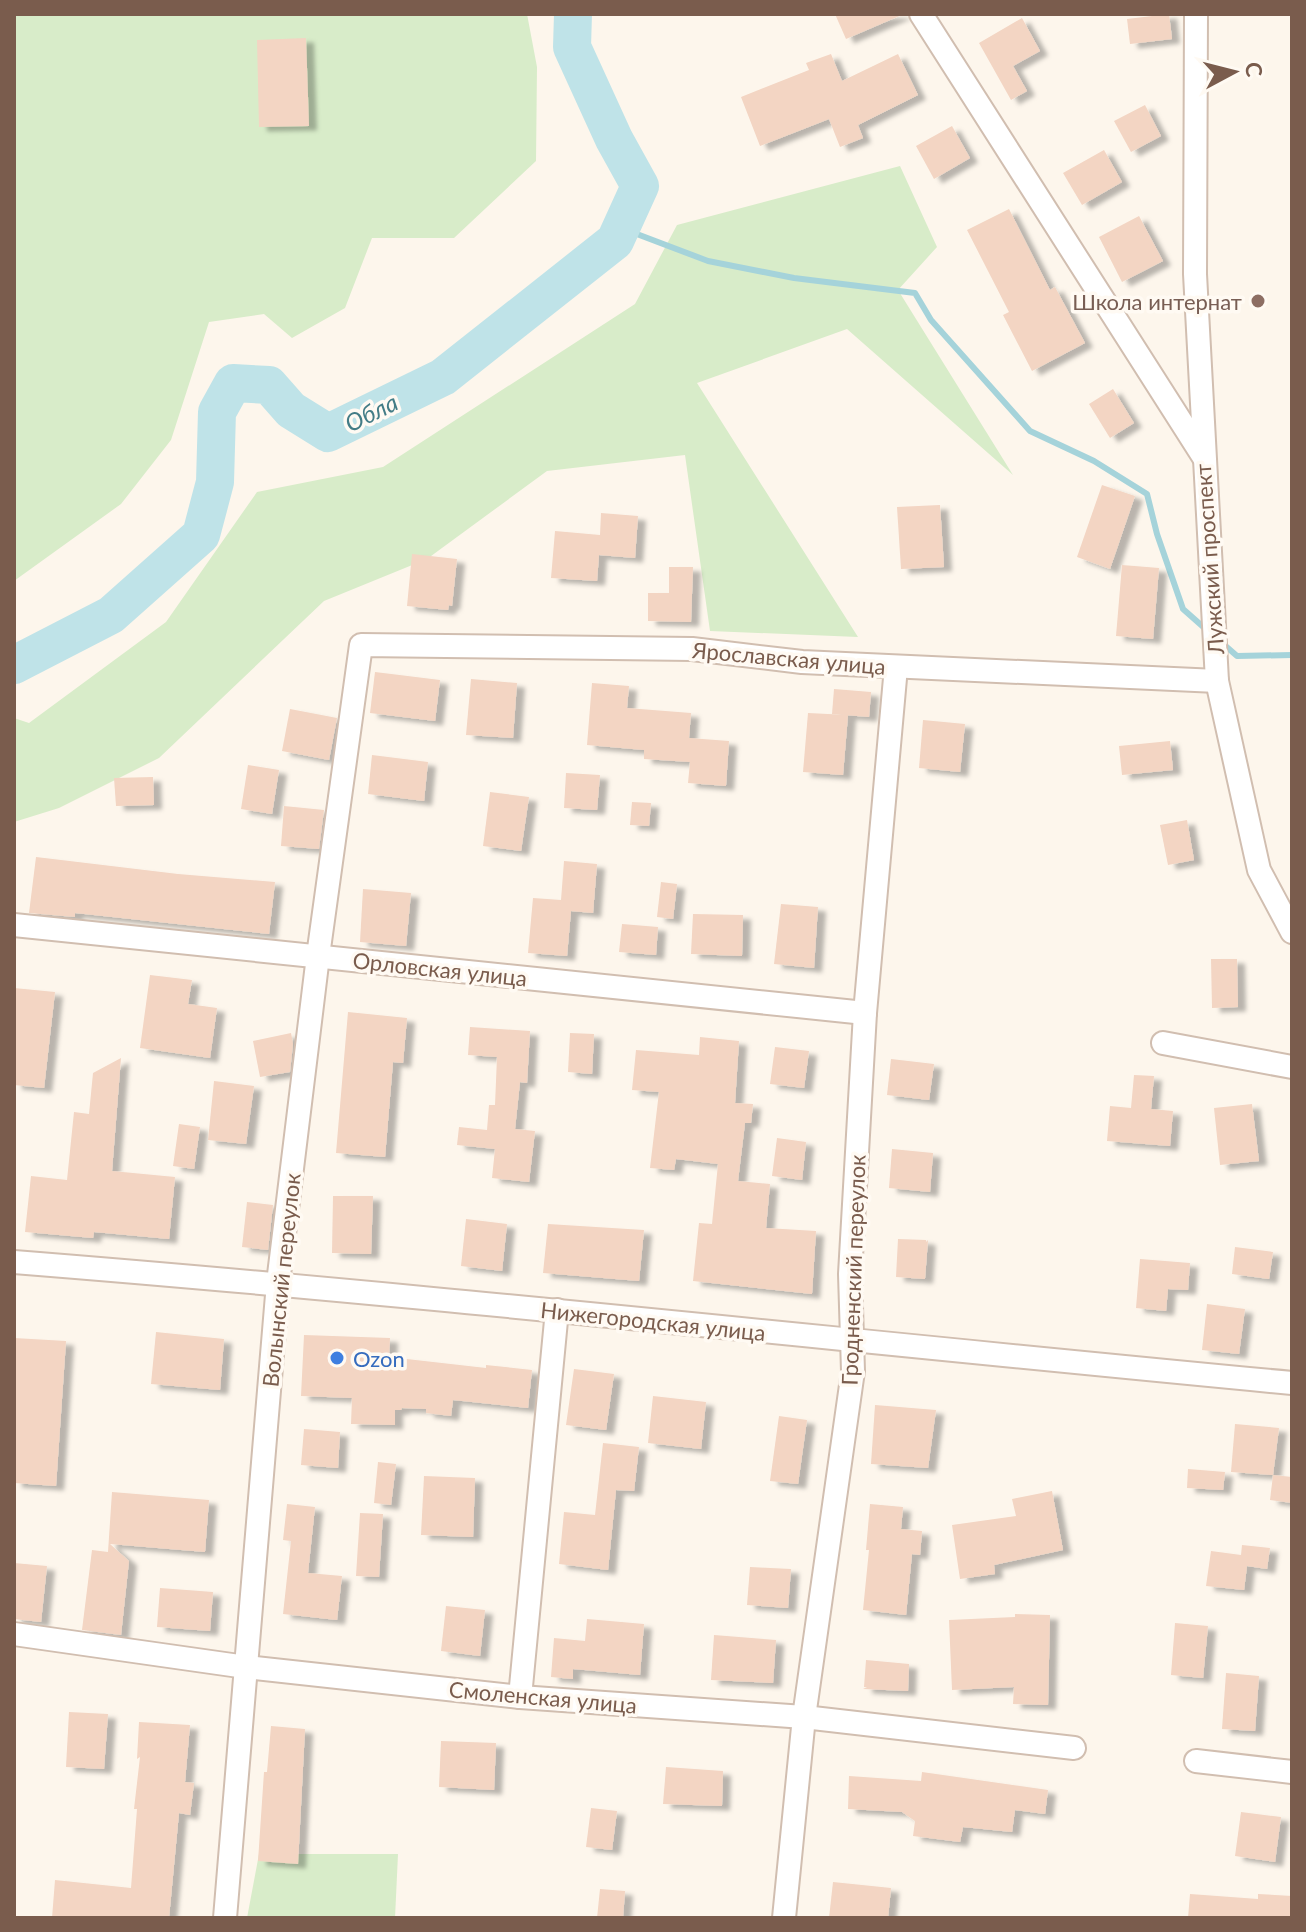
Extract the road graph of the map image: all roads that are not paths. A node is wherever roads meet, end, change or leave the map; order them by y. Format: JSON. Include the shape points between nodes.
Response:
{"nodes":[{"id":1,"x":921,"y":14,"type":"edge"},
{"id":2,"x":1196,"y":14,"type":"edge"},
{"id":3,"x":1204,"y":457,"type":"junction"},
{"id":4,"x":361,"y":645,"type":"joint"},
{"id":5,"x":896,"y":667,"type":"junction"},
{"id":6,"x":1217,"y":681,"type":"junction"},
{"id":7,"x":14,"y":925,"type":"edge"},
{"id":8,"x":1292,"y":932,"type":"edge"},
{"id":9,"x":318,"y":956,"type":"junction"},
{"id":10,"x":865,"y":1013,"type":"junction"},
{"id":11,"x":1163,"y":1043,"type":"dead end"},
{"id":12,"x":1292,"y":1067,"type":"edge"},
{"id":13,"x":14,"y":1262,"type":"edge"},
{"id":14,"x":278,"y":1283,"type":"junction"},
{"id":15,"x":557,"y":1310,"type":"junction"},
{"id":16,"x":854,"y":1342,"type":"junction"},
{"id":17,"x":1292,"y":1383,"type":"edge"},
{"id":18,"x":14,"y":1634,"type":"edge"},
{"id":19,"x":246,"y":1667,"type":"junction"},
{"id":20,"x":520,"y":1697,"type":"junction"},
{"id":21,"x":804,"y":1717,"type":"junction"},
{"id":22,"x":1074,"y":1748,"type":"dead end"},
{"id":23,"x":1196,"y":1761,"type":"dead end"},
{"id":24,"x":1292,"y":1772,"type":"edge"},
{"id":25,"x":225,"y":1918,"type":"edge"},
{"id":26,"x":784,"y":1918,"type":"edge"}],
"edges":[{"from":1,"to":3,"type":"street","name":"Лужский проспект"},
{"from":2,"to":3,"type":"street","via":[[1195,274]]},
{"from":3,"to":6,"type":"street","name":"Лужский проспект"},
{"from":4,"to":5,"type":"street","name":"Ярославская улица","via":[[692,649]]},
{"from":4,"to":9,"type":"street","name":"Волынский переулок"},
{"from":5,"to":6,"type":"street","name":"Ярославская улица"},
{"from":5,"to":10,"type":"street","name":"Гродненский переулок"},
{"from":6,"to":8,"type":"street","name":"Лужский проспект","via":[[1259,870]]},
{"from":7,"to":9,"type":"street","name":"Орловская улица"},
{"from":9,"to":10,"type":"street","name":"Орловская улица"},
{"from":9,"to":14,"type":"street","name":"Волынский переулок"},
{"from":10,"to":16,"type":"street","name":"Гродненский переулок","via":[[850,1274]]},
{"from":11,"to":12,"type":"street"},
{"from":13,"to":14,"type":"street","name":"Нижегородская улица"},
{"from":14,"to":15,"type":"street","name":"Нижегородская улица"},
{"from":14,"to":19,"type":"street","name":"Волынский переулок"},
{"from":15,"to":16,"type":"street","name":"Нижегородская улица"},
{"from":15,"to":20,"type":"street"},
{"from":16,"to":17,"type":"street","name":"Нижегородская улица"},
{"from":16,"to":21,"type":"street","name":"Гродненский переулок"},
{"from":18,"to":19,"type":"street","name":"Смоленская улица"},
{"from":19,"to":20,"type":"street","name":"Смоленская улица"},
{"from":19,"to":25,"type":"street","name":"Волынский переулок"},
{"from":20,"to":21,"type":"street","name":"Смоленская улица"},
{"from":21,"to":22,"type":"street","name":"Смоленская улица"},
{"from":21,"to":26,"type":"street","name":"Гродненский переулок"},
{"from":23,"to":24,"type":"street"}]}
